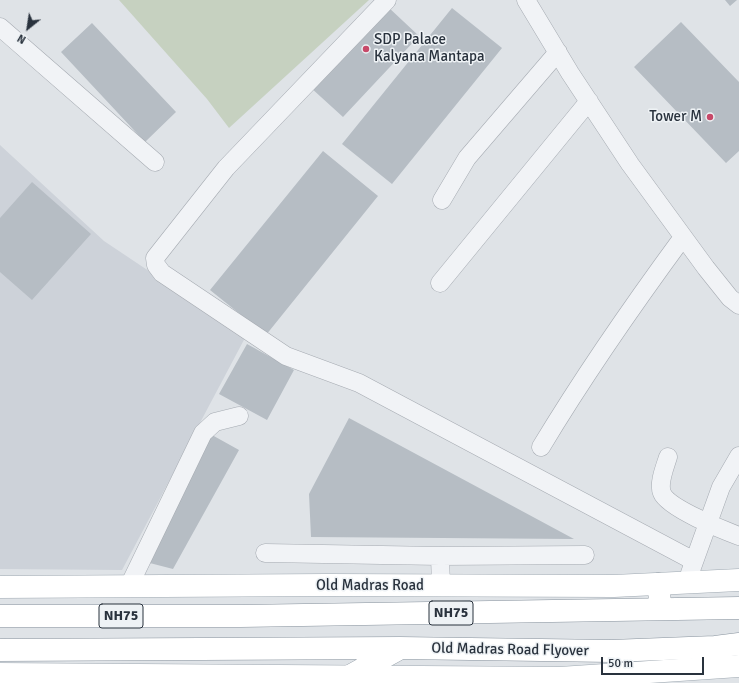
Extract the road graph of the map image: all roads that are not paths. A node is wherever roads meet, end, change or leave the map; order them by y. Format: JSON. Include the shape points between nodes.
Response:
{"nodes":[{"id":1,"x":387,"y":0,"type":"edge"},
{"id":2,"x":526,"y":0,"type":"edge"},
{"id":3,"x":0,"y":27,"type":"edge"},
{"id":4,"x":558,"y":52,"type":"junction"},
{"id":5,"x":588,"y":101,"type":"junction"},
{"id":6,"x":155,"y":162,"type":"dead end"},
{"id":7,"x":442,"y":200,"type":"dead end"},
{"id":8,"x":683,"y":236,"type":"junction"},
{"id":9,"x":440,"y":283,"type":"dead end"},
{"id":10,"x":739,"y":305,"type":"edge"},
{"id":11,"x":239,"y":416,"type":"dead end"},
{"id":12,"x":541,"y":447,"type":"dead end"},
{"id":13,"x":739,"y":456,"type":"edge"},
{"id":14,"x":668,"y":457,"type":"dead end"},
{"id":15,"x":708,"y":524,"type":"junction"},
{"id":16,"x":739,"y":536,"type":"edge"},
{"id":17,"x":265,"y":553,"type":"dead end"},
{"id":18,"x":440,"y":556,"type":"junction"},
{"id":19,"x":584,"y":556,"type":"dead end"},
{"id":20,"x":694,"y":561,"type":"junction"},
{"id":21,"x":739,"y":580,"type":"edge"},
{"id":22,"x":686,"y":583,"type":"junction"},
{"id":23,"x":658,"y":584,"type":"junction"},
{"id":24,"x":129,"y":586,"type":"junction"},
{"id":25,"x":441,"y":586,"type":"junction"},
{"id":26,"x":0,"y":587,"type":"edge"},
{"id":27,"x":739,"y":608,"type":"edge"},
{"id":28,"x":660,"y":609,"type":"junction"},
{"id":29,"x":0,"y":616,"type":"edge"},
{"id":30,"x":739,"y":644,"type":"edge"},
{"id":31,"x":400,"y":648,"type":"junction"},
{"id":32,"x":0,"y":650,"type":"edge"},
{"id":33,"x":739,"y":666,"type":"edge"},
{"id":34,"x":0,"y":674,"type":"edge"},
{"id":35,"x":348,"y":677,"type":"junction"},
{"id":36,"x":611,"y":679,"type":"edge"},
{"id":37,"x":277,"y":680,"type":"edge"},
{"id":38,"x":559,"y":680,"type":"edge"}],
"edges":[{"from":1,"to":20,"type":"street","via":[[226,168],[155,258],[156,265],[162,273],[286,356],[359,382]]},
{"from":2,"to":4,"type":"street"},
{"from":3,"to":6,"type":"street"},
{"from":4,"to":5,"type":"street"},
{"from":4,"to":7,"type":"street","via":[[467,158]]},
{"from":5,"to":8,"type":"street"},
{"from":5,"to":9,"type":"street"},
{"from":8,"to":10,"type":"street","via":[[730,298]]},
{"from":8,"to":12,"type":"street","via":[[612,336]]},
{"from":11,"to":24,"type":"street","via":[[215,422],[203,433]]},
{"from":13,"to":15,"type":"street","via":[[721,487]]},
{"from":14,"to":15,"type":"street","via":[[661,492],[666,500]]},
{"from":15,"to":16,"type":"street"},
{"from":15,"to":20,"type":"street"},
{"from":17,"to":18,"type":"street"},
{"from":18,"to":19,"type":"street"},
{"from":18,"to":25,"type":"street"},
{"from":20,"to":22,"type":"street"},
{"from":21,"to":22,"type":"main road","name":"Old Madras Road"},
{"from":22,"to":23,"type":"main road","name":"Old Madras Road"},
{"from":23,"to":25,"type":"main road","name":"Old Madras Road"},
{"from":23,"to":28,"type":"main road"},
{"from":24,"to":25,"type":"main road","name":"Old Madras Road"},
{"from":24,"to":26,"type":"main road","name":"Old Madras Road"},
{"from":27,"to":28,"type":"main road","number":"NH75"},
{"from":28,"to":29,"type":"main road","name":"Old Madras Road","number":"NH75","via":[[242,616]]},
{"from":30,"to":31,"type":"main road","name":"Old Madras Road Flyover","number":"NH75","via":[[611,651]]},
{"from":31,"to":32,"type":"main road","number":"NH75"},
{"from":31,"to":35,"type":"main road"},
{"from":33,"to":36,"type":"main road"},
{"from":34,"to":37,"type":"main road"},
{"from":35,"to":37,"type":"main road"},
{"from":35,"to":38,"type":"main road"},
{"from":36,"to":38,"type":"main road"}]}
